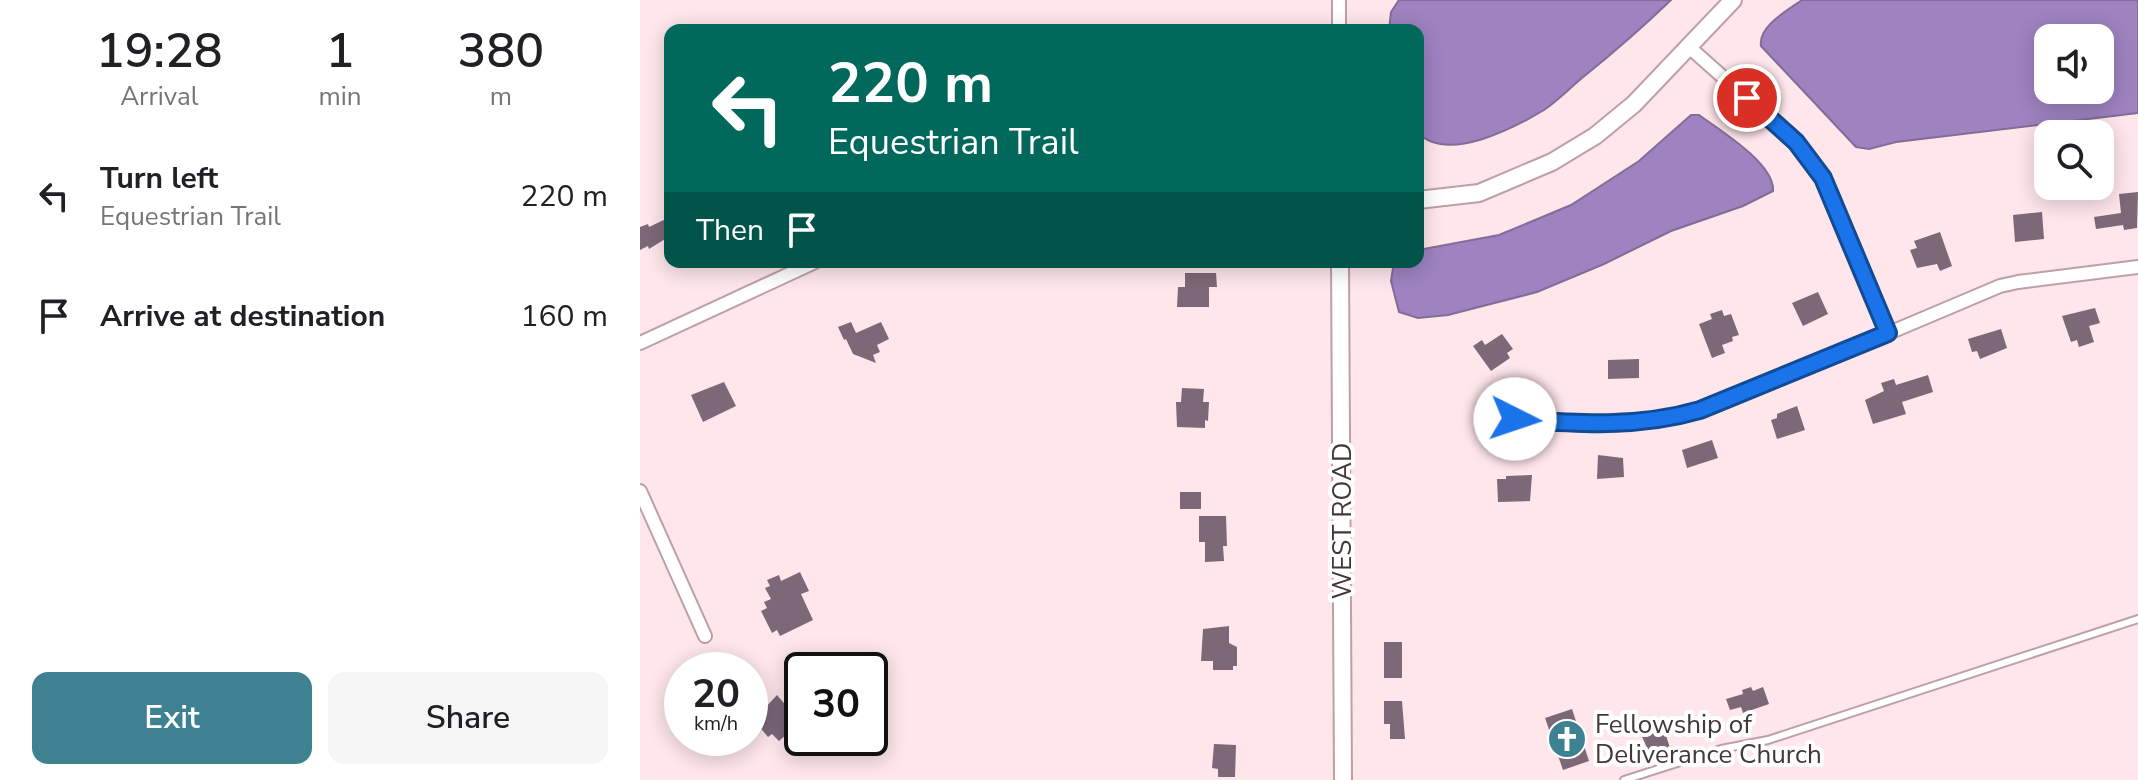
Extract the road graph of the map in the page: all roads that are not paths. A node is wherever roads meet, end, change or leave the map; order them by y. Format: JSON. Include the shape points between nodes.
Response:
{"nodes":[{"id":1,"x":1339,"y":0,"type":"edge"},
{"id":2,"x":1733,"y":0,"type":"edge"},
{"id":3,"x":1339,"y":24,"type":"edge"},
{"id":4,"x":1689,"y":47,"type":"junction"},
{"id":5,"x":1424,"y":199,"type":"edge"},
{"id":6,"x":2138,"y":267,"type":"edge"},
{"id":7,"x":802,"y":268,"type":"edge"},
{"id":8,"x":1340,"y":268,"type":"edge"},
{"id":9,"x":1888,"y":333,"type":"junction"},
{"id":10,"x":640,"y":343,"type":"edge"},
{"id":11,"x":1515,"y":419,"type":"dead end"},
{"id":12,"x":640,"y":491,"type":"edge"},
{"id":13,"x":2138,"y":619,"type":"edge"},
{"id":14,"x":705,"y":636,"type":"dead end"},
{"id":15,"x":1343,"y":780,"type":"edge"},
{"id":16,"x":1624,"y":780,"type":"edge"}],
"edges":[{"from":1,"to":3,"type":"street"},
{"from":2,"to":4,"type":"street"},
{"from":4,"to":5,"type":"street","via":[[1634,104],[1552,162],[1479,193]]},
{"from":4,"to":9,"type":"street","via":[[1813,163],[1831,193]]},
{"from":6,"to":9,"type":"street","via":[[2000,286]]},
{"from":7,"to":10,"type":"street"},
{"from":8,"to":15,"type":"street","name":"WEST ROAD"},
{"from":9,"to":11,"type":"street","via":[[1671,418],[1614,425]]},
{"from":12,"to":14,"type":"street"},
{"from":13,"to":16,"type":"lane","via":[[1768,740]]}]}
